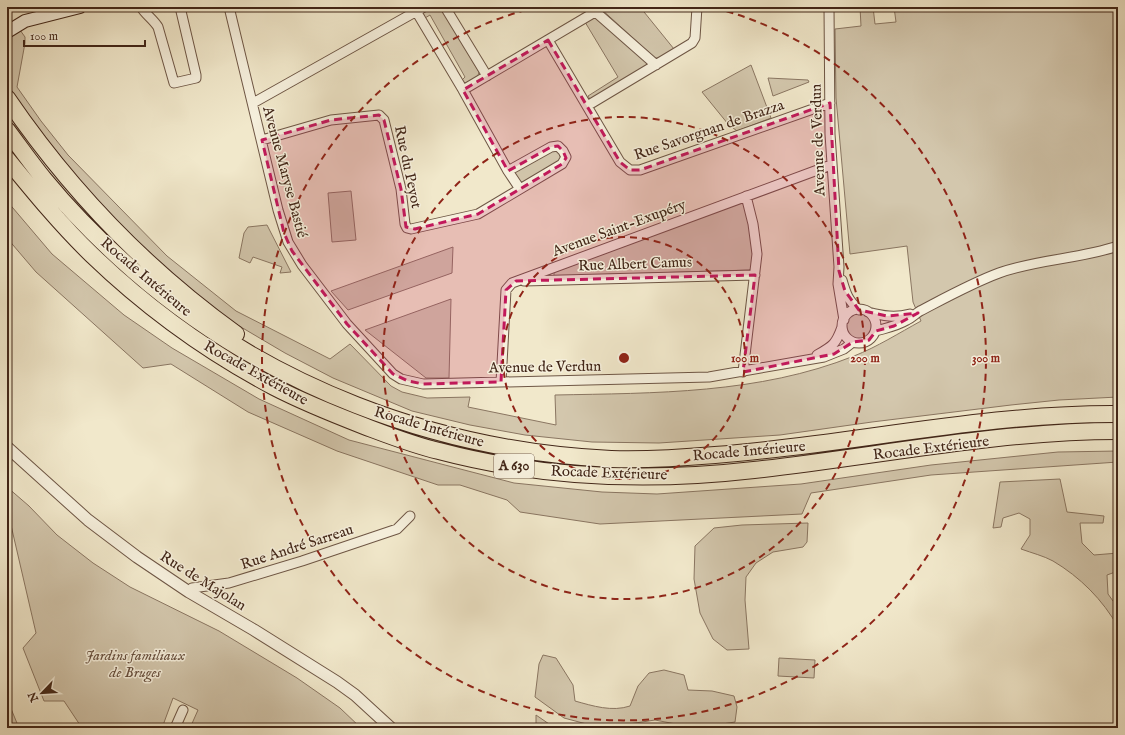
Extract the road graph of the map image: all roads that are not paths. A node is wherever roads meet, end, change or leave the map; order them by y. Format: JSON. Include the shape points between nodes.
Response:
{"nodes":[{"id":1,"x":80,"y":7,"type":"edge"},
{"id":2,"x":141,"y":7,"type":"edge"},
{"id":3,"x":180,"y":7,"type":"edge"},
{"id":4,"x":229,"y":7,"type":"edge"},
{"id":5,"x":444,"y":7,"type":"edge"},
{"id":6,"x":697,"y":7,"type":"edge"},
{"id":7,"x":829,"y":7,"type":"edge"},
{"id":8,"x":420,"y":9,"type":"edge"},
{"id":9,"x":592,"y":9,"type":"edge"},
{"id":10,"x":7,"y":21,"type":"edge"},
{"id":11,"x":25,"y":21,"type":"junction"},
{"id":12,"x":7,"y":32,"type":"edge"},
{"id":13,"x":548,"y":40,"type":"junction"},
{"id":14,"x":656,"y":65,"type":"junction"},
{"id":15,"x":487,"y":76,"type":"junction"},
{"id":16,"x":463,"y":90,"type":"junction"},
{"id":17,"x":7,"y":98,"type":"edge"},
{"id":18,"x":253,"y":103,"type":"junction"},
{"id":19,"x":830,"y":103,"type":"junction"},
{"id":20,"x":587,"y":106,"type":"junction"},
{"id":21,"x":7,"y":130,"type":"edge"},
{"id":22,"x":262,"y":140,"type":"junction"},
{"id":23,"x":7,"y":159,"type":"edge"},
{"id":24,"x":831,"y":165,"type":"junction"},
{"id":25,"x":508,"y":171,"type":"junction"},
{"id":26,"x":7,"y":174,"type":"edge"},
{"id":27,"x":520,"y":189,"type":"junction"},
{"id":28,"x":746,"y":196,"type":"junction"},
{"id":29,"x":1118,"y":246,"type":"edge"},
{"id":30,"x":90,"y":253,"type":"junction"},
{"id":31,"x":839,"y":271,"type":"junction"},
{"id":32,"x":755,"y":275,"type":"junction"},
{"id":33,"x":516,"y":281,"type":"junction"},
{"id":34,"x":864,"y":311,"type":"junction"},
{"id":35,"x":918,"y":312,"type":"junction"},
{"id":36,"x":843,"y":323,"type":"junction"},
{"id":37,"x":876,"y":331,"type":"junction"},
{"id":38,"x":853,"y":342,"type":"junction"},
{"id":39,"x":810,"y":358,"type":"junction"},
{"id":40,"x":743,"y":372,"type":"junction"},
{"id":41,"x":501,"y":382,"type":"junction"},
{"id":42,"x":423,"y":384,"type":"joint"},
{"id":43,"x":324,"y":391,"type":"junction"},
{"id":44,"x":1118,"y":414,"type":"edge"},
{"id":45,"x":1118,"y":432,"type":"edge"},
{"id":46,"x":7,"y":448,"type":"edge"},
{"id":47,"x":410,"y":516,"type":"dead end"},
{"id":48,"x":189,"y":592,"type":"junction"},
{"id":49,"x":182,"y":710,"type":"dead end"},
{"id":50,"x":175,"y":728,"type":"edge"},
{"id":51,"x":391,"y":728,"type":"edge"}],
"edges":[{"from":1,"to":11,"type":"main road"},
{"from":2,"to":3,"type":"street","via":[[158,27],[174,83],[196,78]]},
{"from":4,"to":18,"type":"street","name":"Avenue Maryse Bastié"},
{"from":5,"to":15,"type":"street"},
{"from":6,"to":14,"type":"street","via":[[695,38],[692,43]]},
{"from":7,"to":19,"type":"street","name":"Avenue de Verdun"},
{"from":8,"to":16,"type":"street"},
{"from":8,"to":18,"type":"street"},
{"from":9,"to":13,"type":"street"},
{"from":9,"to":14,"type":"street"},
{"from":10,"to":11,"type":"main road"},
{"from":11,"to":12,"type":"main road"},
{"from":13,"to":15,"type":"street"},
{"from":13,"to":20,"type":"street","name":"Rue Savorgnan de Brazza"},
{"from":14,"to":20,"type":"street"},
{"from":15,"to":16,"type":"street"},
{"from":16,"to":25,"type":"street"},
{"from":17,"to":43,"type":"highway","via":[[57,166],[128,243],[201,308]]},
{"from":18,"to":22,"type":"street","name":"Avenue Maryse Bastié"},
{"from":19,"to":20,"type":"street","name":"Rue Savorgnan de Brazza","via":[[640,170],[630,170],[620,162]]},
{"from":19,"to":24,"type":"street","name":"Avenue de Verdun"},
{"from":21,"to":43,"type":"highway","name":"Rocade Intérieure","number":"A 630","via":[[62,199],[135,272],[172,302],[224,338],[296,379]]},
{"from":22,"to":27,"type":"street","name":"Rue du Peyot","via":[[331,120],[380,114],[384,120],[402,189],[405,224],[408,228],[415,229],[478,214]]},
{"from":22,"to":42,"type":"street","name":"Avenue Maryse Bastié","via":[[284,233],[292,250],[337,312],[393,374],[401,379]]},
{"from":23,"to":30,"type":"highway","name":"Rocade Extérieure","number":"A 630","via":[[47,208]]},
{"from":24,"to":28,"type":"street","name":"Avenue Saint-Exupéry"},
{"from":24,"to":31,"type":"street","name":"Avenue de Verdun"},
{"from":25,"to":27,"type":"street"},
{"from":25,"to":27,"type":"street","via":[[551,147],[558,146],[563,151],[566,157],[562,164]]},
{"from":26,"to":30,"type":"highway","via":[[24,194]]},
{"from":28,"to":32,"type":"street","via":[[757,254]]},
{"from":28,"to":33,"type":"street","name":"Avenue Saint-Exupéry"},
{"from":29,"to":35,"type":"street","via":[[999,273]]},
{"from":30,"to":45,"type":"highway","name":"Rocade Extérieure","number":"A 630","via":[[181,330],[275,388],[406,442],[505,465],[581,474],[706,474],[761,470],[1000,438],[1075,432]]},
{"from":31,"to":34,"type":"street","name":"Avenue de Verdun","via":[[850,302]]},
{"from":31,"to":36,"type":"street","name":"Avenue de Verdun"},
{"from":32,"to":33,"type":"street","name":"Rue Albert Camus"},
{"from":32,"to":40,"type":"street"},
{"from":33,"to":41,"type":"street","via":[[506,290]]},
{"from":34,"to":35,"type":"street","via":[[887,316]]},
{"from":34,"to":36,"type":"street","via":[[850,312]]},
{"from":34,"to":37,"type":"street","via":[[875,320]]},
{"from":35,"to":37,"type":"street","via":[[908,320]]},
{"from":36,"to":38,"type":"street","via":[[846,336]]},
{"from":36,"to":39,"type":"street","name":"Avenue de Verdun","via":[[838,340],[831,347]]},
{"from":37,"to":38,"type":"street","via":[[869,340]]},
{"from":38,"to":39,"type":"street","name":"Avenue de Verdun","via":[[834,354]]},
{"from":39,"to":40,"type":"street","name":"Avenue de Verdun"},
{"from":40,"to":41,"type":"street","name":"Avenue de Verdun","via":[[709,377]]},
{"from":41,"to":42,"type":"street","name":"Avenue de Verdun"},
{"from":43,"to":44,"type":"highway","name":"Rocade Intérieure","number":"A 630","via":[[386,416],[463,440],[610,459],[723,455],[1005,420]]},
{"from":46,"to":48,"type":"street","name":"Rue de Majolan","via":[[88,520],[136,557]]},
{"from":47,"to":48,"type":"street","name":"Rue André Sarreau","via":[[397,529],[342,548],[245,579],[192,588]]},
{"from":48,"to":51,"type":"street","name":"Rue de Majolan","via":[[337,682]]},
{"from":49,"to":50,"type":"street"}]}
